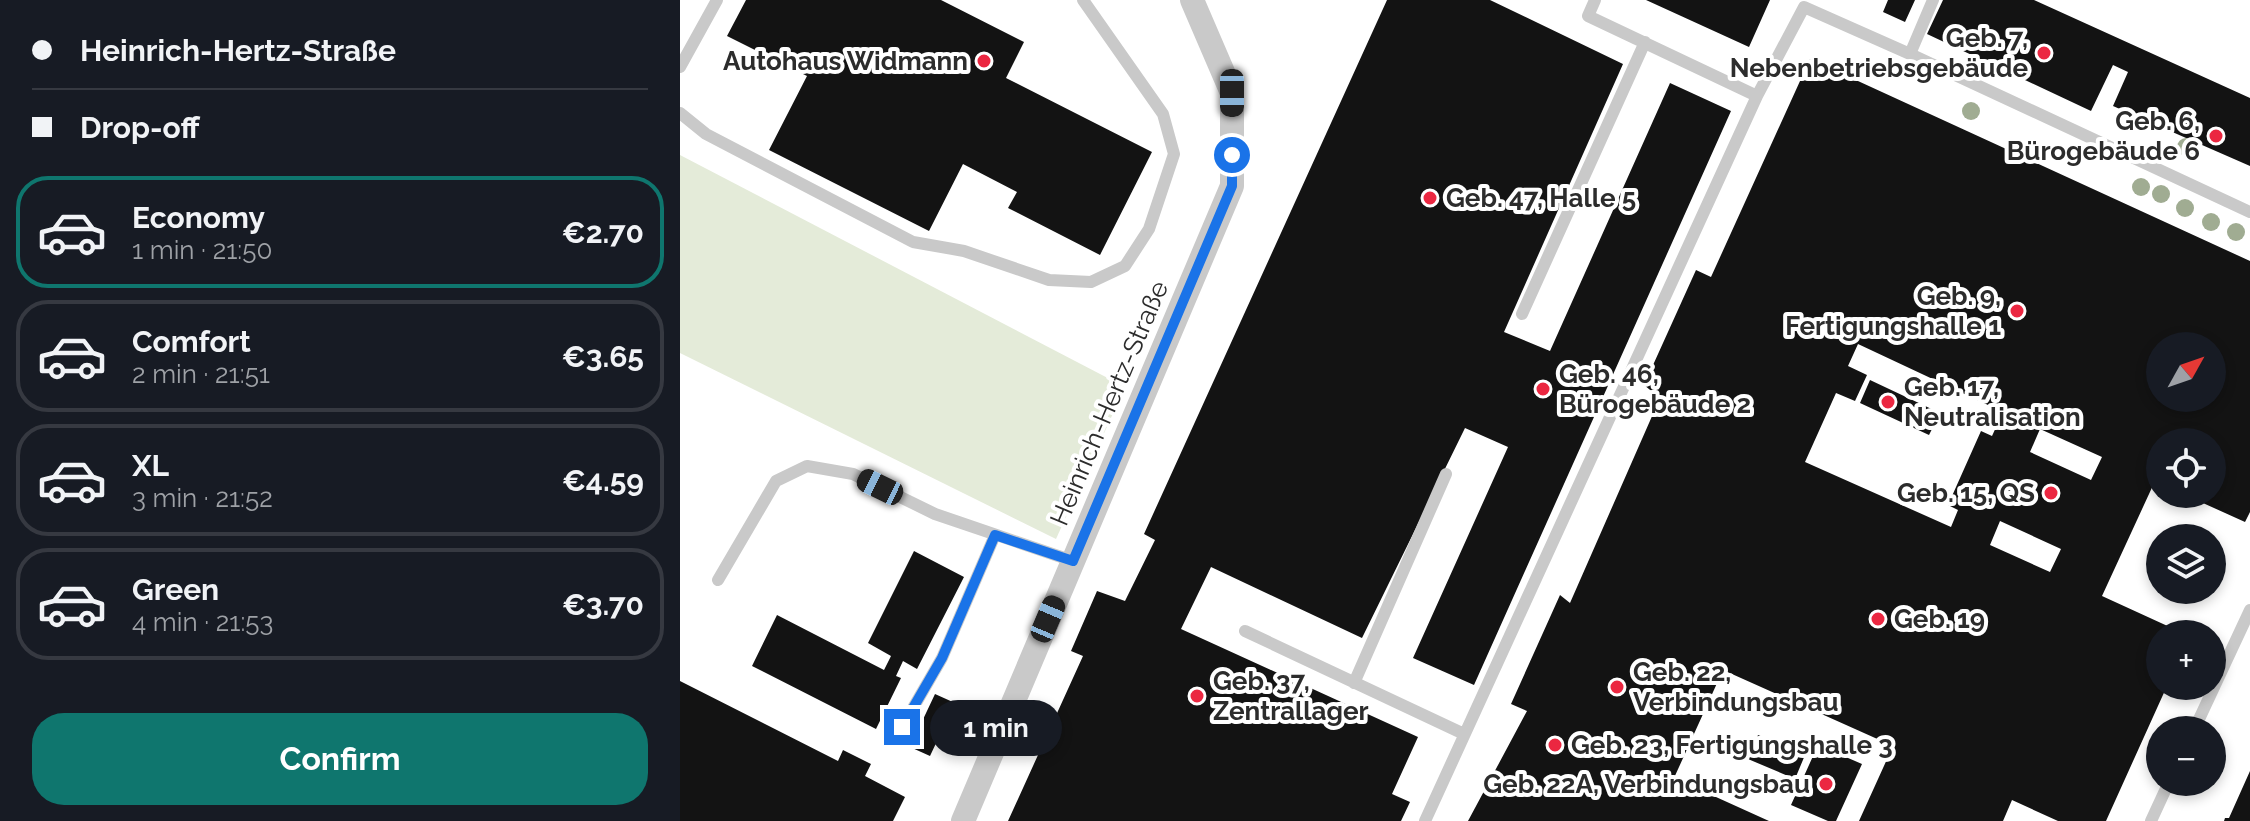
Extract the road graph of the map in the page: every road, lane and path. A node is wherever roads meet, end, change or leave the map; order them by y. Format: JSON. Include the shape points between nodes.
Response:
{"nodes":[{"id":1,"x":717,"y":0,"type":"edge"},
{"id":2,"x":1083,"y":0,"type":"edge"},
{"id":3,"x":1192,"y":0,"type":"edge"},
{"id":4,"x":1595,"y":0,"type":"edge"},
{"id":5,"x":1933,"y":0,"type":"edge"},
{"id":6,"x":1805,"y":4,"type":"edge"},
{"id":7,"x":1645,"y":42,"type":"junction"},
{"id":8,"x":1910,"y":54,"type":"junction"},
{"id":9,"x":680,"y":67,"type":"edge"},
{"id":10,"x":1757,"y":96,"type":"junction"},
{"id":11,"x":680,"y":113,"type":"edge"},
{"id":12,"x":2250,"y":212,"type":"edge"},
{"id":13,"x":1522,"y":314,"type":"dead end"},
{"id":14,"x":1446,"y":474,"type":"dead end"},
{"id":15,"x":995,"y":535,"type":"junction"},
{"id":16,"x":1073,"y":561,"type":"junction"},
{"id":17,"x":718,"y":580,"type":"dead end"},
{"id":18,"x":2250,"y":610,"type":"edge"},
{"id":19,"x":1245,"y":631,"type":"dead end"},
{"id":20,"x":1354,"y":683,"type":"junction"},
{"id":21,"x":2201,"y":716,"type":"edge"},
{"id":22,"x":902,"y":727,"type":"dead end"},
{"id":23,"x":1464,"y":734,"type":"junction"},
{"id":24,"x":2163,"y":796,"type":"edge"},
{"id":25,"x":963,"y":821,"type":"edge"},
{"id":26,"x":1425,"y":821,"type":"edge"},
{"id":27,"x":2151,"y":821,"type":"edge"}],
"edges":[{"from":1,"to":9,"type":"lane"},
{"from":2,"to":11,"type":"lane","via":[[1163,114],[1174,154],[1149,229],[1125,266],[1091,282],[1049,280],[964,251],[913,242],[706,134]]},
{"from":3,"to":16,"type":"street","name":"Heinrich-Hertz-Straße","via":[[1232,93],[1232,186]]},
{"from":4,"to":7,"type":"lane","via":[[1588,16]]},
{"from":5,"to":8,"type":"lane"},
{"from":6,"to":8,"type":"lane"},
{"from":6,"to":10,"type":"lane"},
{"from":7,"to":10,"type":"lane"},
{"from":7,"to":13,"type":"lane"},
{"from":8,"to":12,"type":"lane"},
{"from":10,"to":23,"type":"lane"},
{"from":14,"to":20,"type":"lane"},
{"from":15,"to":16,"type":"lane"},
{"from":15,"to":17,"type":"lane","via":[[935,514],[853,474],[807,466],[776,481]]},
{"from":15,"to":22,"type":"lane","via":[[942,658]]},
{"from":16,"to":25,"type":"street","name":"Heinrich-Hertz-Straße"},
{"from":18,"to":21,"type":"lane"},
{"from":19,"to":20,"type":"lane"},
{"from":20,"to":23,"type":"lane"},
{"from":23,"to":26,"type":"lane"},
{"from":24,"to":27,"type":"lane"}]}
